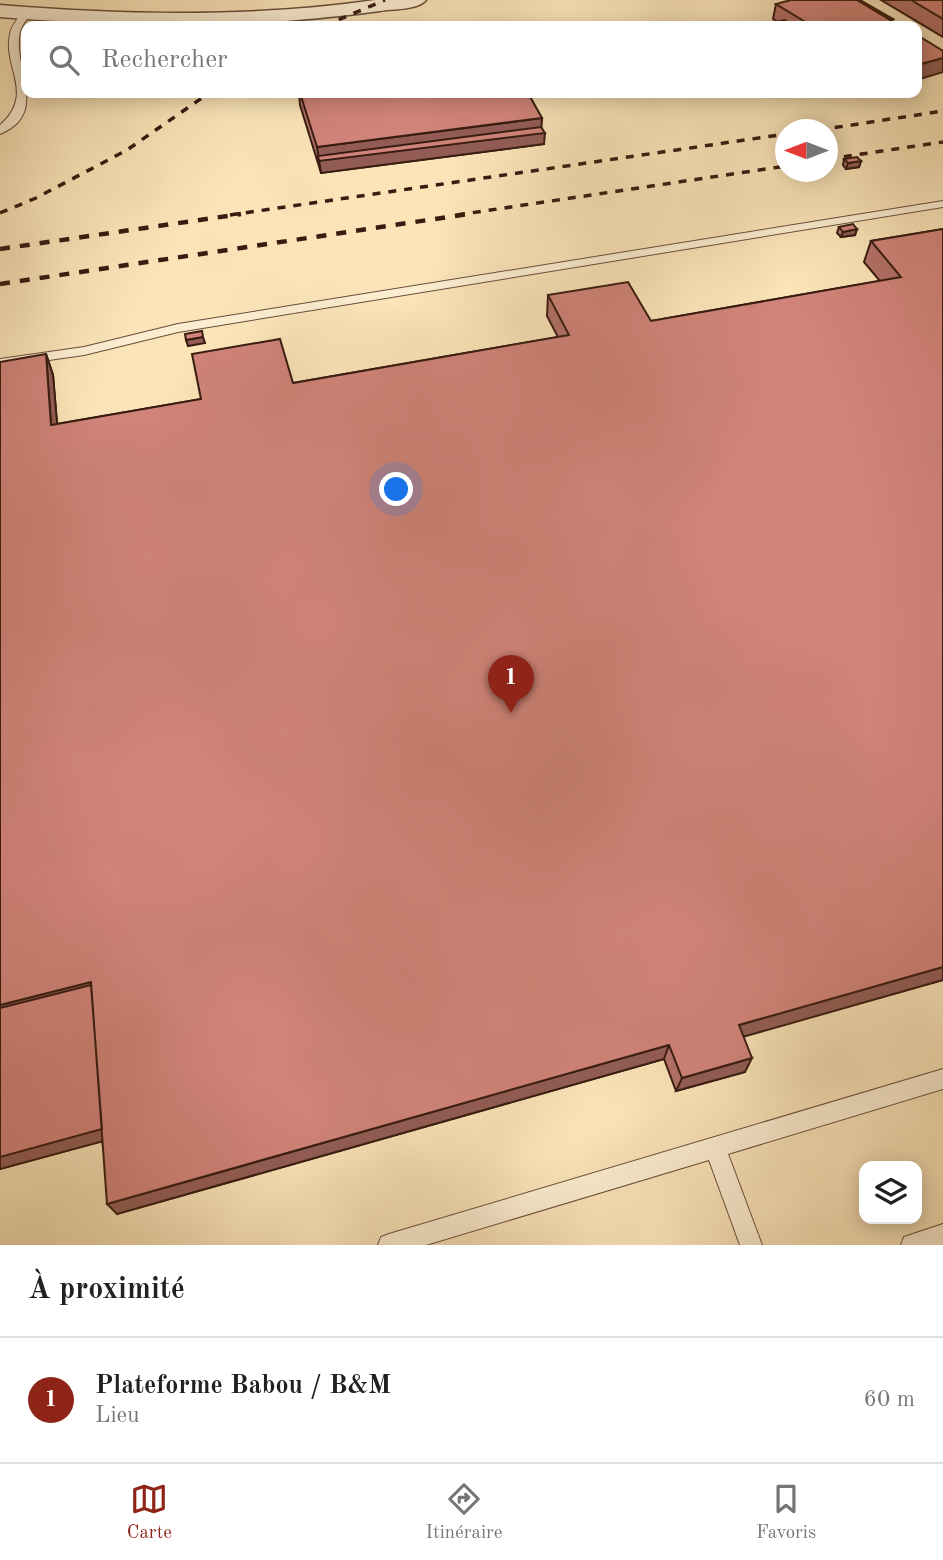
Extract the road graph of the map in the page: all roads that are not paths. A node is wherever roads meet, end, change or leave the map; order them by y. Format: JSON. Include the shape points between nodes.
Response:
{"nodes":[{"id":1,"x":416,"y":0,"type":"edge"},
{"id":2,"x":0,"y":11,"type":"edge"},
{"id":3,"x":26,"y":13,"type":"junction"},
{"id":4,"x":21,"y":21,"type":"edge"},
{"id":5,"x":21,"y":22,"type":"edge"},
{"id":6,"x":21,"y":88,"type":"edge"},
{"id":7,"x":22,"y":98,"type":"edge"},
{"id":8,"x":0,"y":131,"type":"edge"},
{"id":9,"x":943,"y":204,"type":"edge"},
{"id":10,"x":0,"y":363,"type":"edge"},
{"id":11,"x":943,"y":1079,"type":"edge"},
{"id":12,"x":715,"y":1147,"type":"junction"},
{"id":13,"x":943,"y":1235,"type":"edge"},
{"id":14,"x":389,"y":1245,"type":"edge"},
{"id":15,"x":751,"y":1245,"type":"edge"},
{"id":16,"x":912,"y":1245,"type":"edge"}],
"edges":[{"from":1,"to":3,"type":"street","via":[[253,16]]},
{"from":2,"to":3,"type":"street"},
{"from":3,"to":4,"type":"lane"},
{"from":5,"to":6,"type":"lane","via":[[15,32]]},
{"from":7,"to":8,"type":"lane","via":[[23,106],[13,122]]},
{"from":9,"to":10,"type":"lane","via":[[178,328],[84,351]]},
{"from":11,"to":12,"type":"lane"},
{"from":12,"to":14,"type":"lane"},
{"from":12,"to":15,"type":"lane"},
{"from":13,"to":16,"type":"lane"}]}
